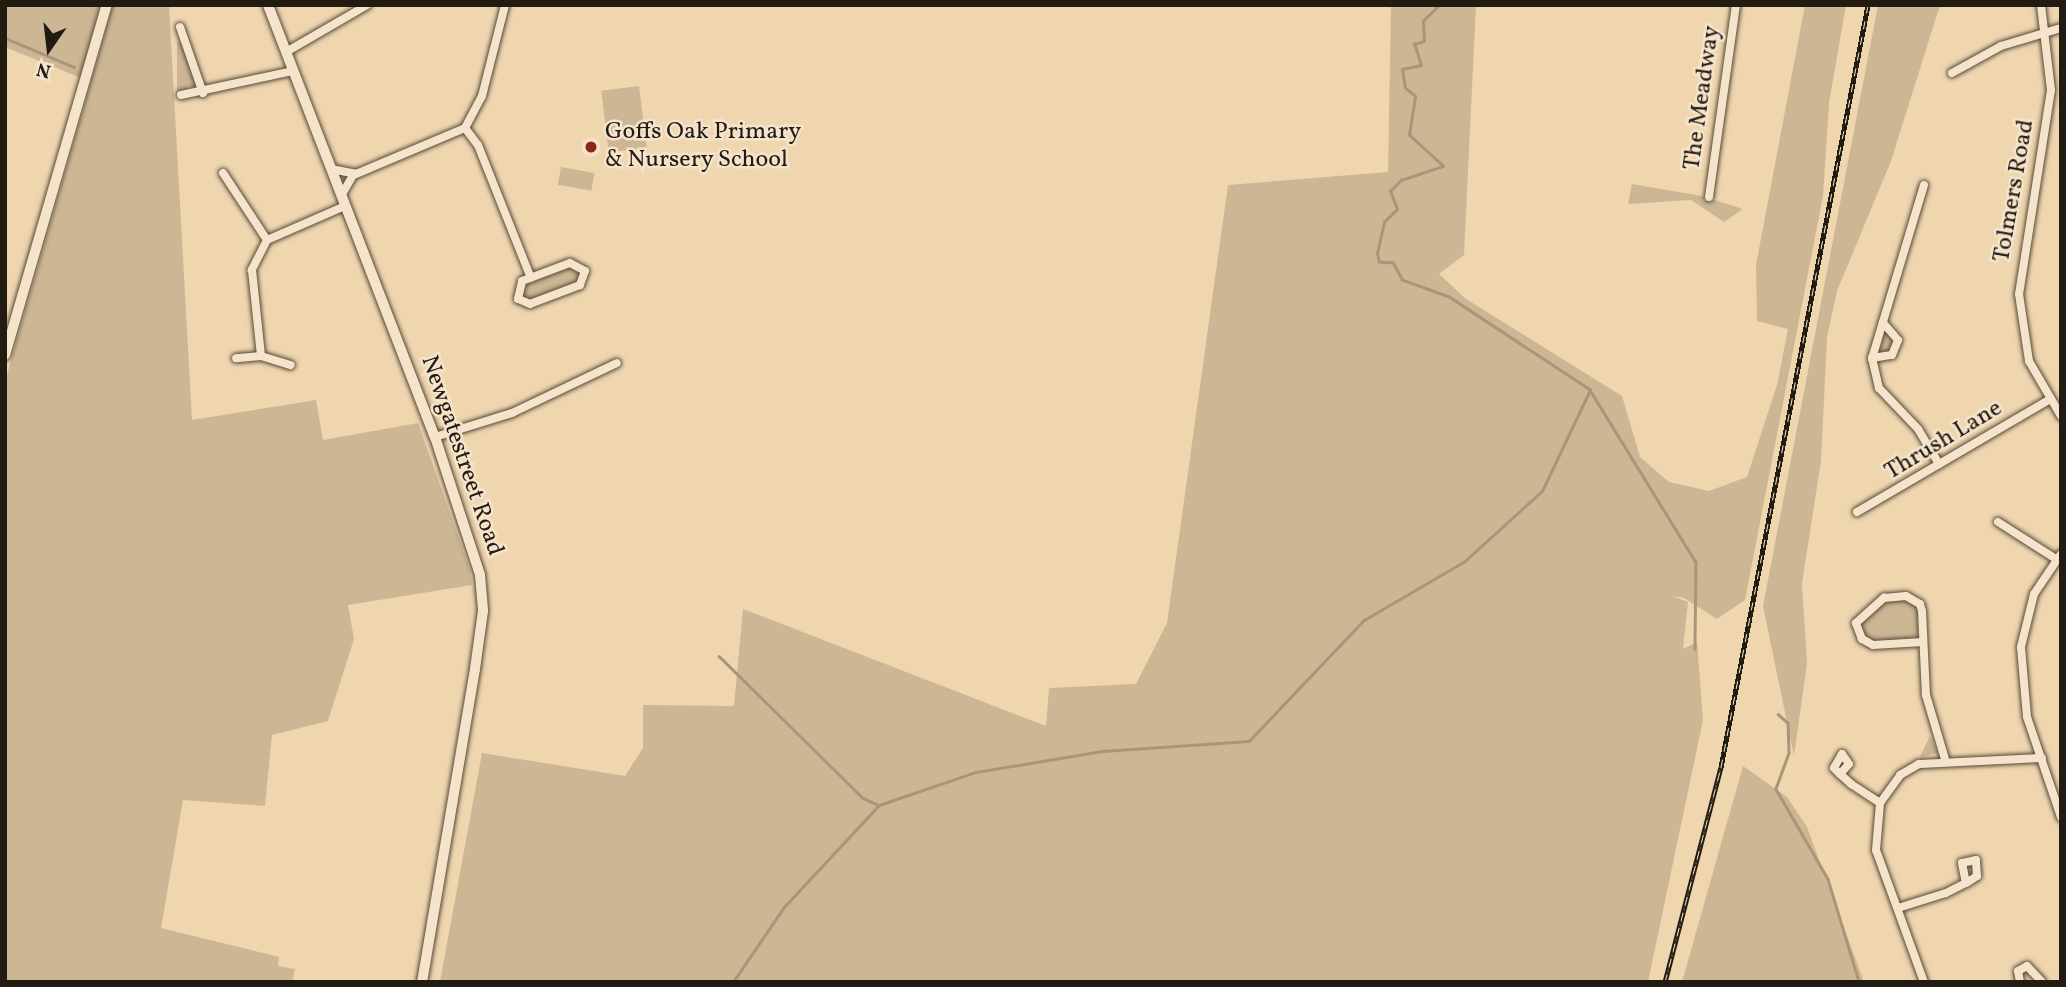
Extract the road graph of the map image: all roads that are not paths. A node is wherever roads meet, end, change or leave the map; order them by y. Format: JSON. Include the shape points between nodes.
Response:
{"nodes":[{"id":1,"x":107,"y":5,"type":"edge"},
{"id":2,"x":268,"y":5,"type":"edge"},
{"id":3,"x":367,"y":5,"type":"edge"},
{"id":4,"x":505,"y":5,"type":"edge"},
{"id":5,"x":1736,"y":5,"type":"edge"},
{"id":6,"x":2041,"y":5,"type":"edge"},
{"id":7,"x":180,"y":27,"type":"dead end"},
{"id":8,"x":2061,"y":28,"type":"edge"},
{"id":9,"x":2047,"y":32,"type":"junction"},
{"id":10,"x":286,"y":52,"type":"junction"},
{"id":11,"x":293,"y":71,"type":"junction"},
{"id":12,"x":1952,"y":73,"type":"dead end"},
{"id":13,"x":203,"y":93,"type":"junction"},
{"id":14,"x":181,"y":95,"type":"dead end"},
{"id":15,"x":465,"y":128,"type":"junction"},
{"id":16,"x":331,"y":169,"type":"junction"},
{"id":17,"x":223,"y":173,"type":"dead end"},
{"id":18,"x":353,"y":175,"type":"junction"},
{"id":19,"x":1924,"y":185,"type":"dead end"},
{"id":20,"x":1709,"y":197,"type":"dead end"},
{"id":21,"x":343,"y":201,"type":"junction"},
{"id":22,"x":267,"y":240,"type":"junction"},
{"id":23,"x":531,"y":278,"type":"junction"},
{"id":24,"x":1882,"y":323,"type":"junction"},
{"id":25,"x":5,"y":355,"type":"edge"},
{"id":26,"x":261,"y":356,"type":"junction"},
{"id":27,"x":236,"y":358,"type":"dead end"},
{"id":28,"x":1872,"y":358,"type":"junction"},
{"id":29,"x":617,"y":363,"type":"dead end"},
{"id":30,"x":291,"y":365,"type":"dead end"},
{"id":31,"x":2049,"y":400,"type":"junction"},
{"id":32,"x":2061,"y":416,"type":"edge"},
{"id":33,"x":435,"y":437,"type":"junction"},
{"id":34,"x":1940,"y":464,"type":"junction"},
{"id":35,"x":1857,"y":512,"type":"dead end"},
{"id":36,"x":1998,"y":522,"type":"dead end"},
{"id":37,"x":2058,"y":557,"type":"edge"},
{"id":38,"x":1923,"y":642,"type":"junction"},
{"id":39,"x":2042,"y":758,"type":"junction"},
{"id":40,"x":1945,"y":760,"type":"junction"},
{"id":41,"x":1840,"y":774,"type":"dead end"},
{"id":42,"x":1880,"y":803,"type":"junction"},
{"id":43,"x":2061,"y":817,"type":"edge"},
{"id":44,"x":1966,"y":883,"type":"dead end"},
{"id":45,"x":1898,"y":908,"type":"junction"},
{"id":46,"x":2039,"y":981,"type":"edge"},
{"id":47,"x":422,"y":982,"type":"edge"},
{"id":48,"x":1924,"y":982,"type":"edge"},
{"id":49,"x":2020,"y":982,"type":"edge"}],
"edges":[{"from":1,"to":25,"type":"street"},
{"from":2,"to":10,"type":"street","name":"Newgatestreet Road"},
{"from":3,"to":10,"type":"street"},
{"from":4,"to":15,"type":"street","via":[[482,96]]},
{"from":5,"to":20,"type":"street","name":"The Meadway"},
{"from":6,"to":9,"type":"street","name":"Tolmers Road"},
{"from":7,"to":13,"type":"street"},
{"from":8,"to":9,"type":"street"},
{"from":9,"to":12,"type":"street","via":[[2001,46]]},
{"from":9,"to":31,"type":"street","name":"Tolmers Road","via":[[2051,90],[2019,294],[2029,361]]},
{"from":10,"to":11,"type":"street","name":"Newgatestreet Road"},
{"from":11,"to":13,"type":"street"},
{"from":11,"to":16,"type":"street","name":"Newgatestreet Road"},
{"from":13,"to":14,"type":"street"},
{"from":15,"to":18,"type":"street"},
{"from":15,"to":23,"type":"street","via":[[478,145]]},
{"from":16,"to":18,"type":"street"},
{"from":16,"to":21,"type":"street","name":"Newgatestreet Road"},
{"from":17,"to":22,"type":"street"},
{"from":18,"to":21,"type":"street"},
{"from":19,"to":24,"type":"street"},
{"from":21,"to":22,"type":"street"},
{"from":21,"to":33,"type":"street","name":"Newgatestreet Road"},
{"from":22,"to":26,"type":"street","via":[[253,271]]},
{"from":23,"to":23,"type":"street","via":[[570,263],[585,271],[580,285],[526,303],[516,291]]},
{"from":24,"to":28,"type":"street"},
{"from":24,"to":28,"type":"street","via":[[1898,340],[1892,355]]},
{"from":26,"to":27,"type":"street"},
{"from":26,"to":30,"type":"street"},
{"from":28,"to":34,"type":"street","via":[[1879,388]]},
{"from":29,"to":33,"type":"street","via":[[512,413]]},
{"from":31,"to":32,"type":"street","name":"Tolmers Road"},
{"from":31,"to":34,"type":"street","name":"Thrush Lane"},
{"from":33,"to":47,"type":"street","name":"Newgatestreet Road","via":[[475,553],[483,611]]},
{"from":34,"to":35,"type":"street","name":"Thrush Lane"},
{"from":36,"to":37,"type":"street"},
{"from":37,"to":39,"type":"street","via":[[2034,594],[2021,647],[2027,717]]},
{"from":38,"to":38,"type":"street","via":[[1920,604],[1906,596],[1875,602],[1856,623],[1862,639],[1873,645]]},
{"from":38,"to":40,"type":"street","via":[[1926,695]]},
{"from":39,"to":40,"type":"street","via":[[2008,764]]},
{"from":39,"to":43,"type":"street"},
{"from":40,"to":42,"type":"street","via":[[1910,768]]},
{"from":41,"to":42,"type":"street"},
{"from":42,"to":45,"type":"street","via":[[1876,850]]},
{"from":44,"to":45,"type":"street"},
{"from":45,"to":48,"type":"street"},
{"from":46,"to":49,"type":"street","via":[[2024,966]]}]}
